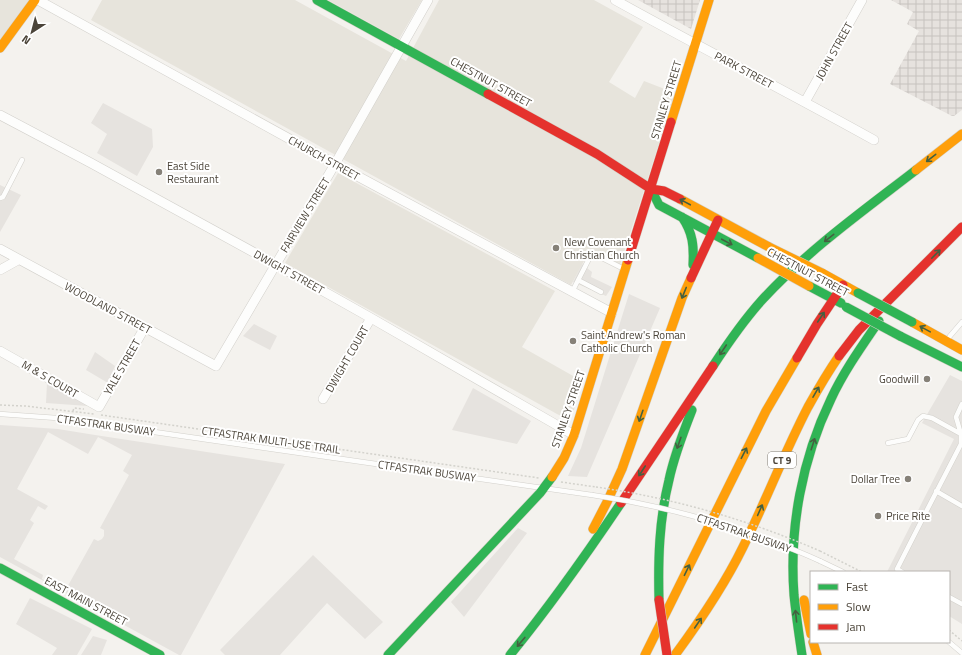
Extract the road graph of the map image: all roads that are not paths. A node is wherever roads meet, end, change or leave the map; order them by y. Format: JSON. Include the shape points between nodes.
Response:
{"nodes":[{"id":1,"x":36,"y":0,"type":"edge"},
{"id":2,"x":317,"y":0,"type":"edge"},
{"id":3,"x":428,"y":0,"type":"edge"},
{"id":4,"x":615,"y":0,"type":"edge"},
{"id":5,"x":709,"y":0,"type":"edge"},
{"id":6,"x":862,"y":0,"type":"edge"},
{"id":7,"x":695,"y":44,"type":"junction"},
{"id":8,"x":402,"y":46,"type":"junction"},
{"id":9,"x":0,"y":48,"type":"edge"},
{"id":10,"x":805,"y":102,"type":"junction"},
{"id":11,"x":0,"y":115,"type":"edge"},
{"id":12,"x":962,"y":134,"type":"edge"},
{"id":13,"x":874,"y":140,"type":"dead end"},
{"id":14,"x":22,"y":160,"type":"dead end"},
{"id":15,"x":335,"y":164,"type":"junction"},
{"id":16,"x":651,"y":189,"type":"junction"},
{"id":17,"x":0,"y":198,"type":"edge"},
{"id":18,"x":682,"y":218,"type":"junction"},
{"id":19,"x":718,"y":220,"type":"junction"},
{"id":20,"x":962,"y":227,"type":"edge"},
{"id":21,"x":711,"y":233,"type":"junction"},
{"id":22,"x":0,"y":249,"type":"edge"},
{"id":23,"x":18,"y":260,"type":"junction"},
{"id":24,"x":275,"y":264,"type":"junction"},
{"id":25,"x":625,"y":269,"type":"junction"},
{"id":26,"x":0,"y":270,"type":"edge"},
{"id":27,"x":691,"y":275,"type":"junction"},
{"id":28,"x":578,"y":280,"type":"junction"},
{"id":29,"x":909,"y":280,"type":"junction"},
{"id":30,"x":843,"y":285,"type":"junction"},
{"id":31,"x":572,"y":292,"type":"junction"},
{"id":32,"x":601,"y":292,"type":"dead end"},
{"id":33,"x":834,"y":299,"type":"junction"},
{"id":34,"x":612,"y":313,"type":"junction"},
{"id":35,"x":371,"y":318,"type":"junction"},
{"id":36,"x":962,"y":322,"type":"edge"},
{"id":37,"x":145,"y":328,"type":"junction"},
{"id":38,"x":947,"y":342,"type":"junction"},
{"id":39,"x":962,"y":350,"type":"edge"},
{"id":40,"x":0,"y":351,"type":"edge"},
{"id":41,"x":216,"y":366,"type":"joint"},
{"id":42,"x":962,"y":367,"type":"edge"},
{"id":43,"x":711,"y":369,"type":"junction"},
{"id":44,"x":324,"y":399,"type":"dead end"},
{"id":45,"x":962,"y":404,"type":"edge"},
{"id":46,"x":99,"y":407,"type":"joint"},
{"id":47,"x":0,"y":414,"type":"edge"},
{"id":48,"x":961,"y":434,"type":"junction"},
{"id":49,"x":574,"y":435,"type":"junction"},
{"id":50,"x":888,"y":443,"type":"dead end"},
{"id":51,"x":806,"y":467,"type":"junction"},
{"id":52,"x":544,"y":488,"type":"junction"},
{"id":53,"x":936,"y":491,"type":"junction"},
{"id":54,"x":962,"y":506,"type":"edge"},
{"id":55,"x":0,"y":568,"type":"edge"},
{"id":56,"x":841,"y":571,"type":"edge"},
{"id":57,"x":900,"y":571,"type":"edge"},
{"id":58,"x":950,"y":598,"type":"edge"},
{"id":59,"x":962,"y":604,"type":"edge"},
{"id":60,"x":532,"y":628,"type":"junction"},
{"id":61,"x":810,"y":629,"type":"edge"},
{"id":62,"x":813,"y":643,"type":"edge"},
{"id":63,"x":950,"y":643,"type":"edge"},
{"id":64,"x":962,"y":652,"type":"edge"},
{"id":65,"x":160,"y":655,"type":"edge"},
{"id":66,"x":388,"y":655,"type":"edge"},
{"id":67,"x":510,"y":655,"type":"edge"},
{"id":68,"x":645,"y":655,"type":"edge"},
{"id":69,"x":668,"y":655,"type":"edge"},
{"id":70,"x":675,"y":655,"type":"edge"},
{"id":71,"x":802,"y":655,"type":"edge"},
{"id":72,"x":817,"y":655,"type":"edge"}],
"edges":[{"from":1,"to":9,"type":"main road"},
{"from":1,"to":15,"type":"street","name":"CHURCH STREET"},
{"from":2,"to":8,"type":"main road","name":"CHESTNUT STREET"},
{"from":3,"to":8,"type":"street","name":"FAIRVIEW STREET"},
{"from":4,"to":7,"type":"street","name":"PARK STREET"},
{"from":5,"to":7,"type":"main road","name":"STANLEY STREET"},
{"from":6,"to":10,"type":"street","name":"JOHN STREET"},
{"from":7,"to":10,"type":"street","name":"PARK STREET"},
{"from":7,"to":16,"type":"main road","name":"STANLEY STREET"},
{"from":8,"to":15,"type":"street","name":"FAIRVIEW STREET"},
{"from":8,"to":16,"type":"main road","name":"CHESTNUT STREET","via":[[602,156]]},
{"from":10,"to":13,"type":"street","name":"PARK STREET"},
{"from":11,"to":24,"type":"street","name":"DWIGHT STREET"},
{"from":12,"to":43,"type":"main road","one_way":true,"via":[[802,259],[749,315]]},
{"from":14,"to":17,"type":"lane","via":[[3,197]]},
{"from":15,"to":24,"type":"street","name":"FAIRVIEW STREET"},
{"from":15,"to":31,"type":"street","name":"CHURCH STREET"},
{"from":16,"to":18,"type":"main road","name":"CHESTNUT STREET","via":[[659,205]]},
{"from":19,"to":16,"type":"main road","name":"CHESTNUT STREET","one_way":true,"via":[[664,191]]},
{"from":16,"to":25,"type":"main road","name":"STANLEY STREET"},
{"from":18,"to":21,"type":"main road","name":"CHESTNUT STREET"},
{"from":18,"to":27,"type":"main road","via":[[690,230],[693,241]]},
{"from":19,"to":21,"type":"main road"},
{"from":19,"to":30,"type":"main road","name":"CHESTNUT STREET","bridge":true},
{"from":29,"to":20,"type":"main road","number":"CT 9","one_way":true},
{"from":21,"to":27,"type":"main road"},
{"from":21,"to":33,"type":"main road","name":"CHESTNUT STREET","one_way":true,"bridge":true},
{"from":22,"to":23,"type":"street","name":"WOODLAND STREET"},
{"from":23,"to":26,"type":"street"},
{"from":23,"to":37,"type":"street","name":"WOODLAND STREET"},
{"from":24,"to":35,"type":"street","name":"DWIGHT STREET"},
{"from":24,"to":41,"type":"street","name":"FAIRVIEW STREET"},
{"from":25,"to":28,"type":"lane","via":[[592,252]]},
{"from":25,"to":34,"type":"main road","name":"STANLEY STREET"},
{"from":27,"to":60,"type":"main road","one_way":true,"via":[[617,481],[589,536]]},
{"from":28,"to":31,"type":"lane"},
{"from":28,"to":32,"type":"lane"},
{"from":51,"to":29,"type":"main road","one_way":true,"via":[[821,422],[841,380],[867,338]]},
{"from":70,"to":29,"type":"main road","number":"CT 9","one_way":true,"via":[[731,571],[800,421],[831,368],[859,330]]},
{"from":30,"to":33,"type":"main road"},
{"from":38,"to":30,"type":"main road","name":"CHESTNUT STREET","one_way":true,"bridge":true},
{"from":31,"to":34,"type":"street","name":"CHURCH STREET"},
{"from":33,"to":42,"type":"main road","name":"CHESTNUT STREET","bridge":true},
{"from":68,"to":33,"type":"main road","one_way":true,"via":[[766,412],[800,350]]},
{"from":34,"to":49,"type":"main road","name":"STANLEY STREET"},
{"from":35,"to":44,"type":"street","name":"DWIGHT COURT"},
{"from":35,"to":49,"type":"street","name":"DWIGHT STREET"},
{"from":36,"to":38,"type":"lane"},
{"from":37,"to":41,"type":"street","name":"WOODLAND STREET"},
{"from":37,"to":46,"type":"street","name":"YALE STREET"},
{"from":38,"to":39,"type":"main road","name":"CHESTNUT STREET"},
{"from":40,"to":46,"type":"street","name":"M & S COURT"},
{"from":43,"to":60,"type":"main road","one_way":true,"via":[[586,555]]},
{"from":43,"to":69,"type":"main road","one_way":true,"bridge":true,"via":[[684,428],[673,461],[662,512],[659,537],[659,600]]},
{"from":45,"to":48,"type":"lane","via":[[956,417]]},
{"from":47,"to":52,"type":"lane","name":"CTFASTRAK BUSWAY","via":[[57,418]]},
{"from":48,"to":50,"type":"lane","via":[[932,418],[923,416],[918,420],[908,439]]},
{"from":48,"to":53,"type":"lane","via":[[961,444]]},
{"from":49,"to":52,"type":"main road","name":"STANLEY STREET","via":[[562,462]]},
{"from":51,"to":61,"type":"main road","via":[[800,564]]},
{"from":71,"to":51,"type":"main road","one_way":true,"via":[[796,616],[793,556],[796,520]]},
{"from":52,"to":56,"type":"lane","name":"CTFASTRAK BUSWAY","bridge":true,"via":[[647,505],[703,519],[763,538]]},
{"from":52,"to":66,"type":"main road","name":"STANLEY STREET"},
{"from":53,"to":54,"type":"lane"},
{"from":53,"to":57,"type":"lane","via":[[897,569]]},
{"from":55,"to":65,"type":"main road","name":"EAST MAIN STREET"},
{"from":58,"to":59,"type":"lane"},
{"from":60,"to":67,"type":"main road","one_way":true},
{"from":62,"to":72,"type":"main road"},
{"from":63,"to":64,"type":"lane"}]}
